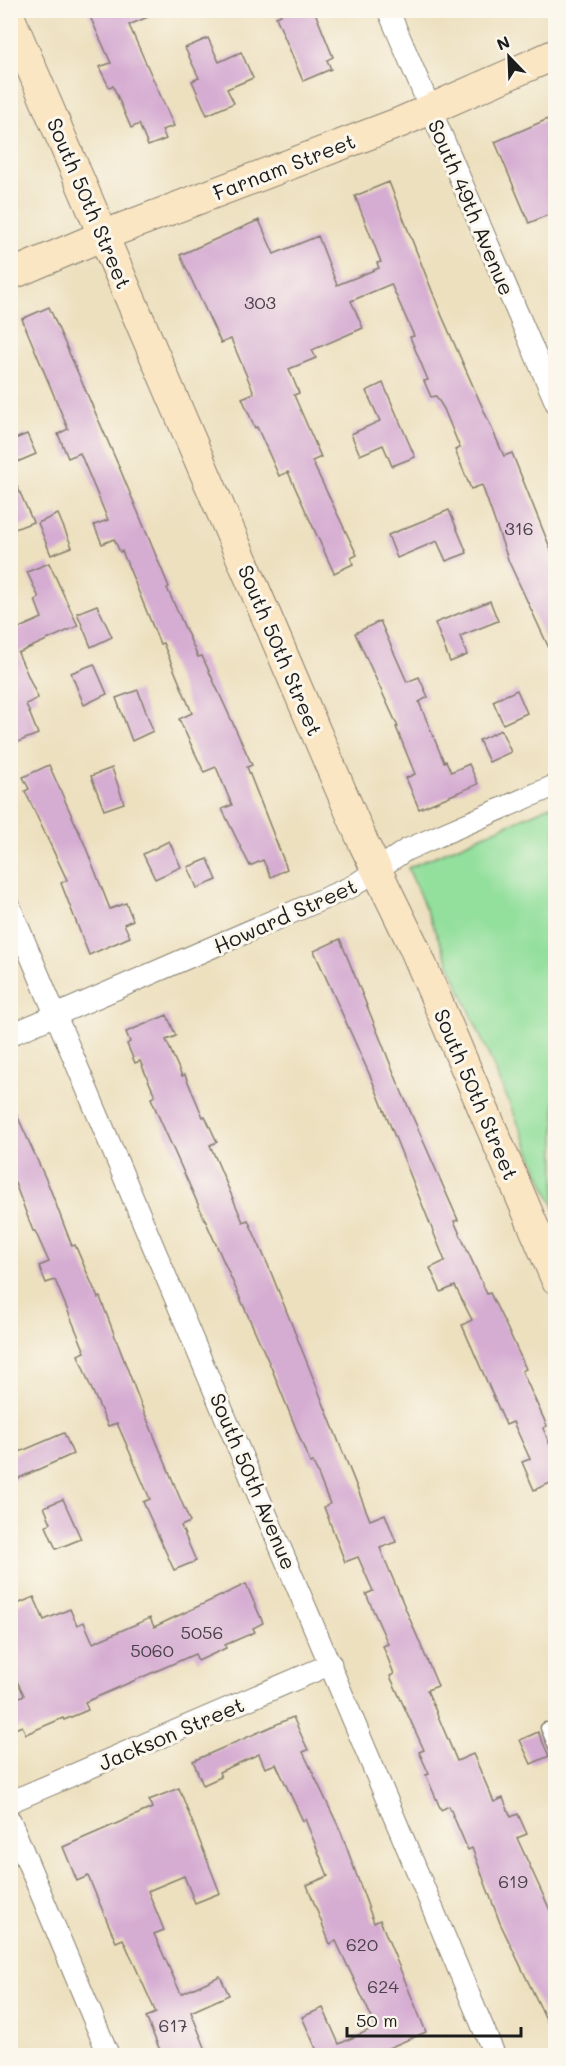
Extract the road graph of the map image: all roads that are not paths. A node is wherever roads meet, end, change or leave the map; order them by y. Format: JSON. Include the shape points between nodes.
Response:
{"nodes":[{"id":1,"x":388,"y":10,"type":"edge"},
{"id":2,"x":10,"y":18,"type":"edge"},
{"id":3,"x":555,"y":54,"type":"edge"},
{"id":4,"x":430,"y":109,"type":"junction"},
{"id":5,"x":104,"y":235,"type":"junction"},
{"id":6,"x":10,"y":275,"type":"edge"},
{"id":7,"x":555,"y":403,"type":"edge"},
{"id":8,"x":555,"y":786,"type":"edge"},
{"id":9,"x":377,"y":870,"type":"junction"},
{"id":10,"x":10,"y":907,"type":"edge"},
{"id":11,"x":57,"y":1015,"type":"junction"},
{"id":12,"x":10,"y":1035,"type":"edge"},
{"id":13,"x":555,"y":1279,"type":"edge"},
{"id":14,"x":331,"y":1664,"type":"junction"},
{"id":15,"x":546,"y":1728,"type":"dead end"},
{"id":16,"x":555,"y":1751,"type":"edge"},
{"id":17,"x":10,"y":1802,"type":"edge"},
{"id":18,"x":10,"y":1820,"type":"edge"},
{"id":19,"x":109,"y":2055,"type":"edge"},
{"id":20,"x":495,"y":2055,"type":"edge"}],
"edges":[{"from":1,"to":4,"type":"street","name":"South 49th Avenue"},
{"from":2,"to":5,"type":"main road","name":"South 50th Street"},
{"from":3,"to":4,"type":"main road","name":"Farnam Street"},
{"from":4,"to":5,"type":"main road","name":"Farnam Street"},
{"from":4,"to":7,"type":"street","name":"South 49th Avenue"},
{"from":5,"to":6,"type":"main road","name":"Farnam Street"},
{"from":5,"to":9,"type":"main road","name":"South 50th Street"},
{"from":8,"to":9,"type":"street","name":"Howard Street","via":[[406,850]]},
{"from":9,"to":11,"type":"street","name":"Howard Street","via":[[353,886]]},
{"from":9,"to":13,"type":"main road","name":"South 50th Street","via":[[414,947]]},
{"from":10,"to":11,"type":"street","name":"South 50th Avenue"},
{"from":11,"to":12,"type":"street","name":"Howard Street"},
{"from":11,"to":14,"type":"street","name":"South 50th Avenue"},
{"from":14,"to":17,"type":"street","name":"Jackson Street"},
{"from":14,"to":20,"type":"street","name":"South 50th Avenue"},
{"from":15,"to":16,"type":"lane"},
{"from":18,"to":19,"type":"street"}]}
